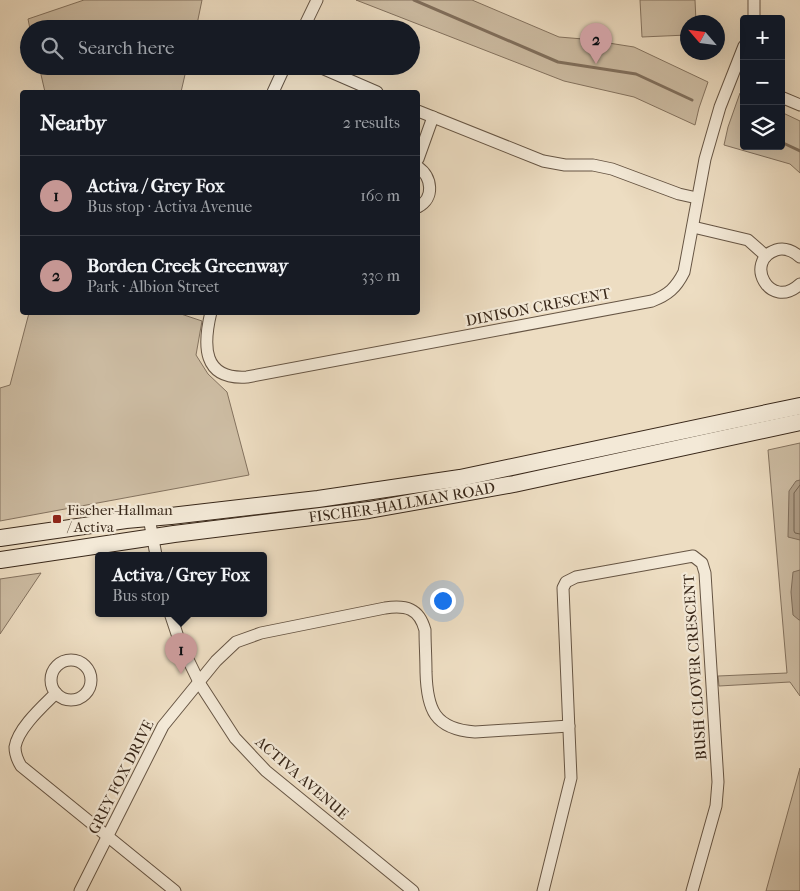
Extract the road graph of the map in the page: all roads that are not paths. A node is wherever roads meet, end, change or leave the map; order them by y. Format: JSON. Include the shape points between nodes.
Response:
{"nodes":[{"id":1,"x":317,"y":0,"type":"edge"},
{"id":2,"x":754,"y":0,"type":"edge"},
{"id":3,"x":754,"y":15,"type":"edge"},
{"id":4,"x":308,"y":20,"type":"edge"},
{"id":5,"x":740,"y":55,"type":"edge"},
{"id":6,"x":732,"y":74,"type":"junction"},
{"id":7,"x":281,"y":75,"type":"edge"},
{"id":8,"x":338,"y":75,"type":"edge"},
{"id":9,"x":740,"y":77,"type":"edge"},
{"id":10,"x":274,"y":90,"type":"edge"},
{"id":11,"x":372,"y":90,"type":"edge"},
{"id":12,"x":785,"y":99,"type":"edge"},
{"id":13,"x":800,"y":106,"type":"edge"},
{"id":14,"x":420,"y":111,"type":"edge"},
{"id":15,"x":433,"y":118,"type":"junction"},
{"id":16,"x":420,"y":154,"type":"edge"},
{"id":17,"x":420,"y":169,"type":"edge"},
{"id":18,"x":697,"y":198,"type":"junction"},
{"id":19,"x":420,"y":205,"type":"edge"},
{"id":20,"x":693,"y":227,"type":"junction"},
{"id":21,"x":766,"y":256,"type":"junction"},
{"id":22,"x":800,"y":257,"type":"edge"},
{"id":23,"x":800,"y":284,"type":"edge"},
{"id":24,"x":211,"y":315,"type":"edge"},
{"id":25,"x":800,"y":406,"type":"edge"},
{"id":26,"x":800,"y":422,"type":"edge"},
{"id":27,"x":149,"y":518,"type":"junction"},
{"id":28,"x":152,"y":537,"type":"junction"},
{"id":29,"x":0,"y":538,"type":"edge"},
{"id":30,"x":155,"y":552,"type":"edge"},
{"id":31,"x":0,"y":560,"type":"edge"},
{"id":32,"x":171,"y":617,"type":"edge"},
{"id":33,"x":200,"y":684,"type":"junction"},
{"id":34,"x":56,"y":693,"type":"dead end"},
{"id":35,"x":569,"y":726,"type":"junction"},
{"id":36,"x":108,"y":837,"type":"junction"},
{"id":37,"x":80,"y":891,"type":"edge"},
{"id":38,"x":175,"y":891,"type":"edge"},
{"id":39,"x":413,"y":891,"type":"edge"},
{"id":40,"x":543,"y":891,"type":"edge"},
{"id":41,"x":692,"y":891,"type":"edge"}],
"edges":[{"from":1,"to":4,"type":"street"},
{"from":2,"to":3,"type":"street"},
{"from":5,"to":6,"type":"street","name":"DINISON CRESCENT"},
{"from":6,"to":9,"type":"street"},
{"from":6,"to":18,"type":"street","name":"DINISON CRESCENT","via":[[705,159]]},
{"from":7,"to":10,"type":"street"},
{"from":8,"to":11,"type":"street"},
{"from":12,"to":13,"type":"street"},
{"from":14,"to":15,"type":"street"},
{"from":15,"to":16,"type":"street"},
{"from":15,"to":18,"type":"street","via":[[543,161],[612,169]]},
{"from":17,"to":19,"type":"street","via":[[430,187]]},
{"from":18,"to":20,"type":"street","name":"DINISON CRESCENT"},
{"from":20,"to":21,"type":"street","via":[[748,240]]},
{"from":20,"to":24,"type":"street","name":"DINISON CRESCENT","via":[[684,272],[678,284],[652,301],[247,377],[225,375],[210,360],[206,350],[206,332]]},
{"from":21,"to":22,"type":"street","via":[[779,249],[787,249]]},
{"from":21,"to":23,"type":"street","via":[[762,262],[762,277],[772,290],[787,292]]},
{"from":25,"to":27,"type":"main road","name":"FISCHER-HALLMAN ROAD","via":[[460,478],[327,498]]},
{"from":26,"to":28,"type":"main road","name":"FISCHER-HALLMAN ROAD","via":[[514,484],[369,510]]},
{"from":27,"to":28,"type":"street"},
{"from":27,"to":29,"type":"main road","name":"FISCHER-HALLMAN ROAD"},
{"from":28,"to":30,"type":"street"},
{"from":28,"to":31,"type":"main road","name":"FISCHER-HALLMAN ROAD"},
{"from":32,"to":33,"type":"street","name":"ACTIVA AVENUE"},
{"from":33,"to":35,"type":"street","name":"GREY FOX DRIVE","via":[[216,661],[236,642],[261,633],[401,606],[411,609],[422,620],[427,694],[434,714],[442,722],[475,732]]},
{"from":33,"to":36,"type":"street","name":"GREY FOX DRIVE","via":[[163,726]]},
{"from":33,"to":39,"type":"street","name":"ACTIVA AVENUE","via":[[235,738],[266,771]]},
{"from":34,"to":36,"type":"street","via":[[18,738],[17,758],[21,766]]},
{"from":35,"to":40,"type":"street","name":"BUSH CLOVER CRESCENT","via":[[571,778]]},
{"from":35,"to":41,"type":"street","name":"BUSH CLOVER CRESCENT","via":[[562,595],[566,582],[576,577],[686,556],[698,558],[705,573],[718,782],[716,806]]},
{"from":36,"to":37,"type":"street","name":"GREY FOX DRIVE"},
{"from":36,"to":38,"type":"street"}]}
